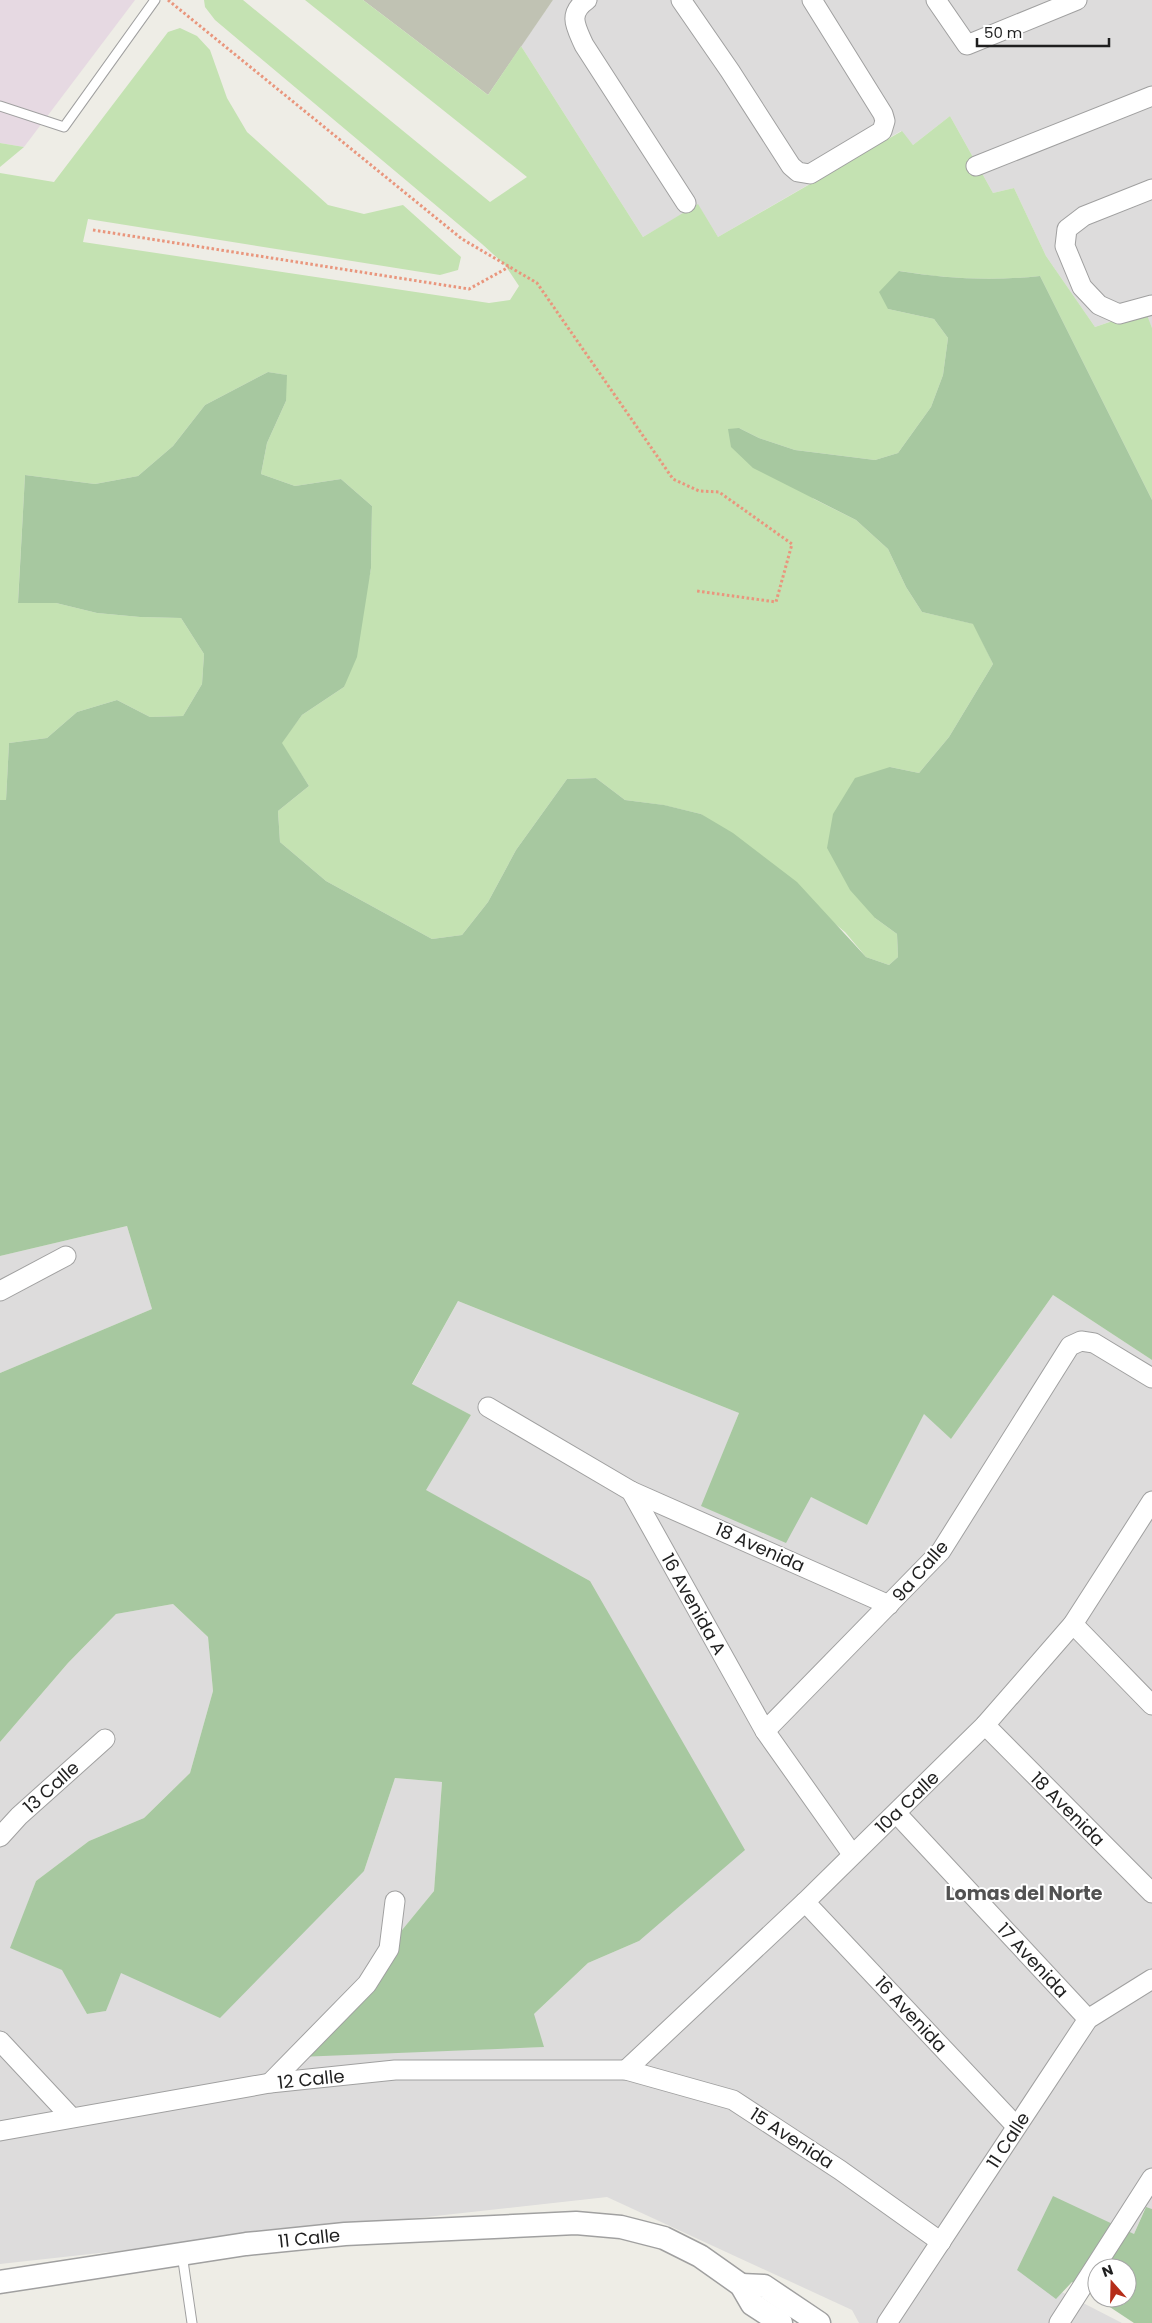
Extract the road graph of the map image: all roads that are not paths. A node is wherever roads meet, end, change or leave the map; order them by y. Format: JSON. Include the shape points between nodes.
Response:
{"nodes":[{"id":1,"x":155,"y":0,"type":"edge"},
{"id":2,"x":586,"y":0,"type":"edge"},
{"id":3,"x":681,"y":0,"type":"edge"},
{"id":4,"x":812,"y":0,"type":"edge"},
{"id":5,"x":936,"y":0,"type":"edge"},
{"id":6,"x":1071,"y":2,"type":"edge"},
{"id":7,"x":1152,"y":96,"type":"edge"},
{"id":8,"x":0,"y":106,"type":"edge"},
{"id":9,"x":976,"y":166,"type":"dead end"},
{"id":10,"x":1152,"y":189,"type":"edge"},
{"id":11,"x":686,"y":203,"type":"dead end"},
{"id":12,"x":1152,"y":305,"type":"edge"},
{"id":13,"x":66,"y":1256,"type":"dead end"},
{"id":14,"x":0,"y":1291,"type":"edge"},
{"id":15,"x":1152,"y":1378,"type":"edge"},
{"id":16,"x":488,"y":1407,"type":"dead end"},
{"id":17,"x":631,"y":1491,"type":"junction"},
{"id":18,"x":1152,"y":1501,"type":"edge"},
{"id":19,"x":889,"y":1605,"type":"junction"},
{"id":20,"x":1073,"y":1624,"type":"junction"},
{"id":21,"x":1152,"y":1705,"type":"edge"},
{"id":22,"x":985,"y":1725,"type":"junction"},
{"id":23,"x":766,"y":1731,"type":"junction"},
{"id":24,"x":105,"y":1739,"type":"dead end"},
{"id":25,"x":897,"y":1814,"type":"junction"},
{"id":26,"x":0,"y":1837,"type":"edge"},
{"id":27,"x":852,"y":1854,"type":"junction"},
{"id":28,"x":1152,"y":1892,"type":"edge"},
{"id":29,"x":395,"y":1901,"type":"dead end"},
{"id":30,"x":805,"y":1902,"type":"junction"},
{"id":31,"x":1152,"y":1979,"type":"edge"},
{"id":32,"x":1088,"y":2019,"type":"junction"},
{"id":33,"x":0,"y":2041,"type":"edge"},
{"id":34,"x":626,"y":2070,"type":"junction"},
{"id":35,"x":270,"y":2083,"type":"junction"},
{"id":36,"x":71,"y":2117,"type":"junction"},
{"id":37,"x":1016,"y":2126,"type":"junction"},
{"id":38,"x":0,"y":2131,"type":"edge"},
{"id":39,"x":1152,"y":2178,"type":"edge"},
{"id":40,"x":941,"y":2242,"type":"junction"},
{"id":41,"x":182,"y":2254,"type":"junction"},
{"id":42,"x":0,"y":2282,"type":"edge"},
{"id":43,"x":742,"y":2285,"type":"junction"},
{"id":44,"x":192,"y":2323,"type":"edge"},
{"id":45,"x":781,"y":2323,"type":"edge"},
{"id":46,"x":819,"y":2323,"type":"edge"},
{"id":47,"x":886,"y":2323,"type":"edge"},
{"id":48,"x":1059,"y":2323,"type":"edge"}],
"edges":[{"from":1,"to":8,"type":"lane","via":[[64,127]]},
{"from":2,"to":11,"type":"street","via":[[575,12],[573,22],[584,45]]},
{"from":3,"to":4,"type":"street","via":[[791,166],[798,172],[810,174],[882,131],[885,121]]},
{"from":5,"to":6,"type":"street","via":[[967,45]]},
{"from":7,"to":9,"type":"street"},
{"from":10,"to":12,"type":"street","via":[[1084,216],[1067,229],[1066,246],[1082,287],[1099,305],[1119,314]]},
{"from":13,"to":14,"type":"street"},
{"from":15,"to":19,"type":"street","name":"9a Calle","via":[[1094,1343],[1081,1341],[1070,1346],[941,1551]]},
{"from":16,"to":17,"type":"street"},
{"from":17,"to":19,"type":"street","name":"18 Avenida"},
{"from":17,"to":23,"type":"street","name":"16 Avenida A"},
{"from":18,"to":20,"type":"street","name":"10a Calle"},
{"from":19,"to":23,"type":"street","name":"9a Calle"},
{"from":20,"to":21,"type":"street"},
{"from":20,"to":22,"type":"street","name":"10a Calle"},
{"from":22,"to":25,"type":"street","name":"10a Calle"},
{"from":22,"to":28,"type":"street","name":"18 Avenida"},
{"from":23,"to":27,"type":"street","name":"16 Avenida A"},
{"from":24,"to":26,"type":"street","name":"13 Calle"},
{"from":25,"to":27,"type":"street","name":"10a Calle"},
{"from":25,"to":32,"type":"street","name":"17 Avenida"},
{"from":27,"to":30,"type":"street","name":"10a Calle"},
{"from":29,"to":35,"type":"street","via":[[389,1949],[367,1984]]},
{"from":30,"to":34,"type":"street","name":"10a Calle"},
{"from":30,"to":37,"type":"street","name":"16 Avenida"},
{"from":31,"to":32,"type":"street","name":"11 Calle"},
{"from":32,"to":37,"type":"street","name":"11 Calle"},
{"from":33,"to":36,"type":"street"},
{"from":34,"to":35,"type":"street","name":"12 Calle","via":[[395,2070]]},
{"from":34,"to":40,"type":"street","name":"15 Avenida","via":[[733,2100],[840,2170]]},
{"from":35,"to":36,"type":"street","name":"12 Calle"},
{"from":36,"to":38,"type":"street","name":"12 Calle"},
{"from":37,"to":40,"type":"street","name":"11 Calle"},
{"from":39,"to":48,"type":"street"},
{"from":40,"to":47,"type":"street","name":"11 Calle"},
{"from":41,"to":42,"type":"street","name":"11 Calle"},
{"from":41,"to":43,"type":"street","name":"11 Calle","via":[[345,2234],[576,2223],[621,2227],[664,2238],[700,2256]]},
{"from":41,"to":44,"type":"lane"},
{"from":43,"to":45,"type":"street","via":[[752,2304]]},
{"from":43,"to":46,"type":"street","via":[[764,2286]]}]}
